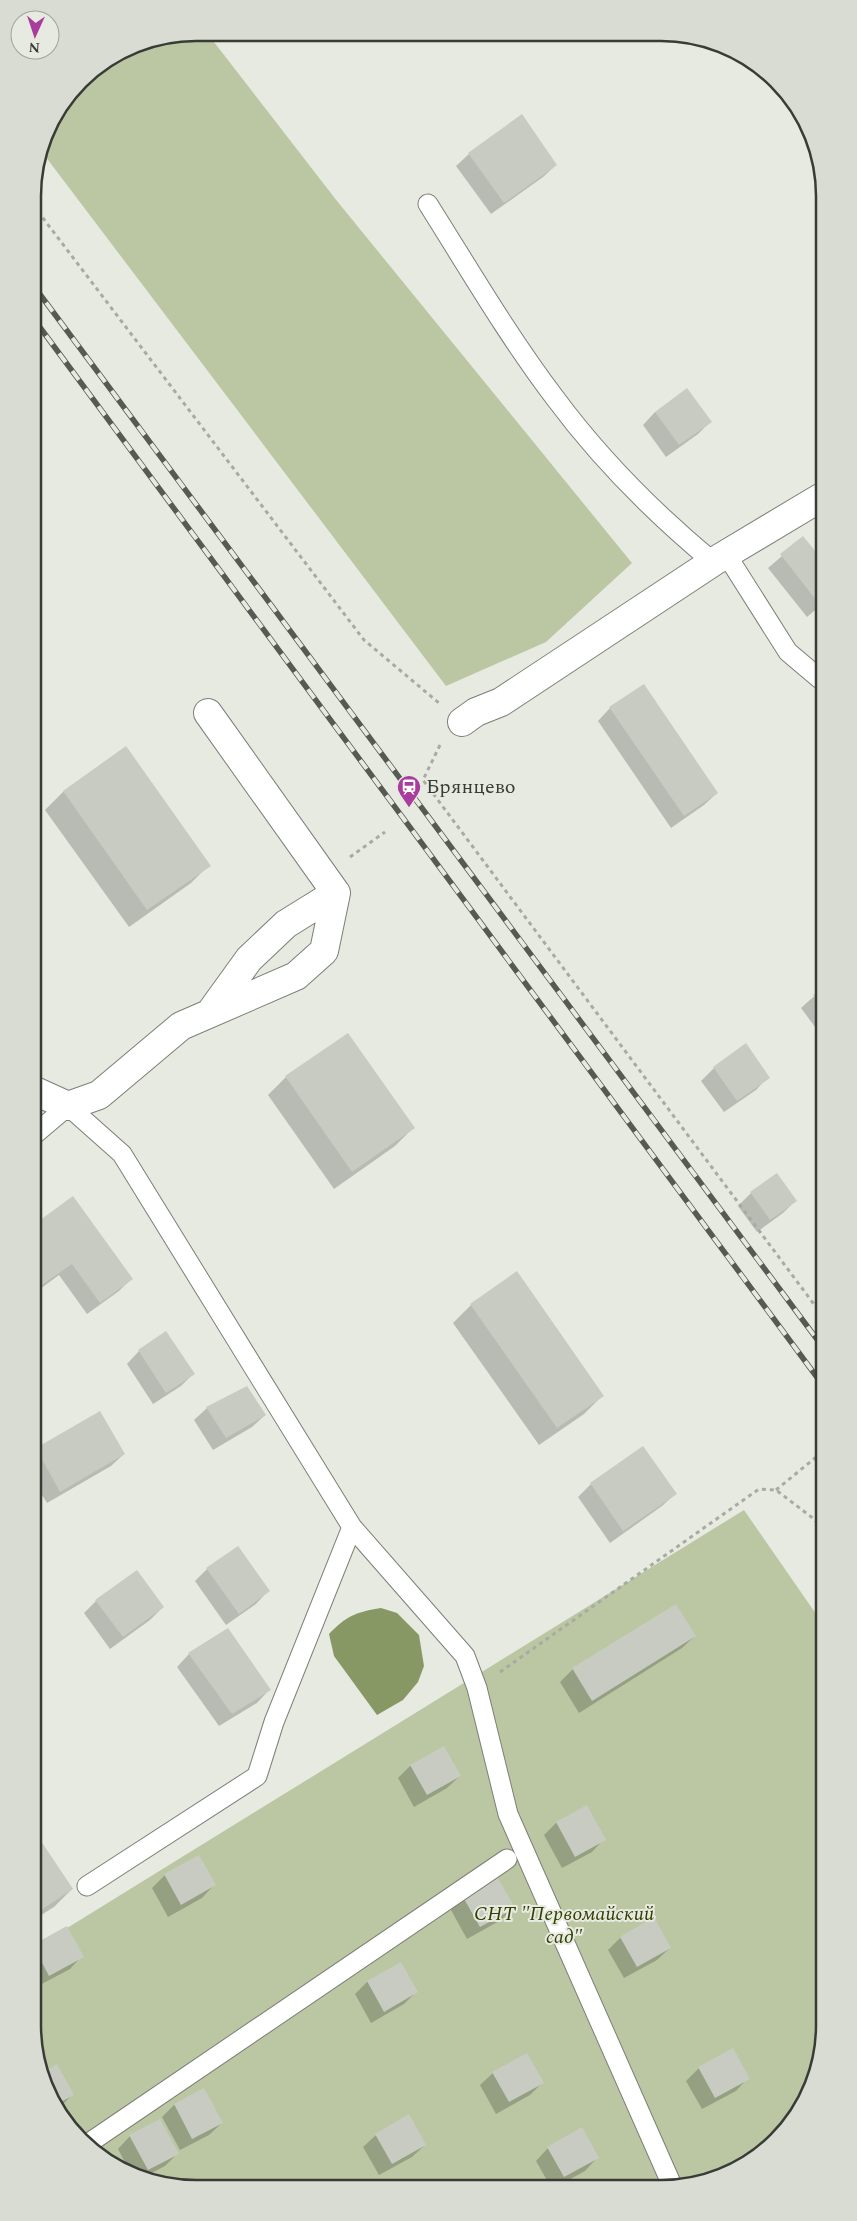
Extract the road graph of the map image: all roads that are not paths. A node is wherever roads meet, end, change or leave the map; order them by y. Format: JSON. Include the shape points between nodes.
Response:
{"nodes":[{"id":1,"x":428,"y":204,"type":"dead end"},
{"id":2,"x":816,"y":500,"type":"edge"},
{"id":3,"x":719,"y":558,"type":"junction"},
{"id":4,"x":816,"y":675,"type":"edge"},
{"id":5,"x":208,"y":713,"type":"dead end"},
{"id":6,"x":462,"y":722,"type":"road end"},
{"id":7,"x":336,"y":893,"type":"junction"},
{"id":8,"x":209,"y":1014,"type":"junction"},
{"id":9,"x":42,"y":1094,"type":"edge"},
{"id":10,"x":68,"y":1106,"type":"junction"},
{"id":11,"x":41,"y":1129,"type":"edge"},
{"id":12,"x":352,"y":1527,"type":"junction"},
{"id":13,"x":507,"y":1859,"type":"dead end"},
{"id":14,"x":87,"y":1886,"type":"dead end"},
{"id":15,"x":93,"y":2140,"type":"edge"},
{"id":16,"x":669,"y":2179,"type":"edge"}],
"edges":[{"from":1,"to":3,"type":"lane","via":[[555,398],[620,475],[667,524]]},
{"from":2,"to":3,"type":"street"},
{"from":3,"to":4,"type":"lane","via":[[788,652]]},
{"from":3,"to":6,"type":"street","via":[[502,702],[476,712]]},
{"from":5,"to":7,"type":"street"},
{"from":7,"to":8,"type":"street","via":[[286,924],[255,953]]},
{"from":7,"to":8,"type":"street","via":[[324,951],[296,976]]},
{"from":8,"to":10,"type":"street","via":[[181,1026],[99,1095]]},
{"from":9,"to":10,"type":"street"},
{"from":10,"to":11,"type":"lane"},
{"from":10,"to":12,"type":"lane","via":[[122,1154]]},
{"from":12,"to":14,"type":"lane","via":[[274,1722],[257,1776]]},
{"from":12,"to":16,"type":"lane","via":[[465,1656],[477,1688],[508,1814]]},
{"from":13,"to":15,"type":"lane"}]}
